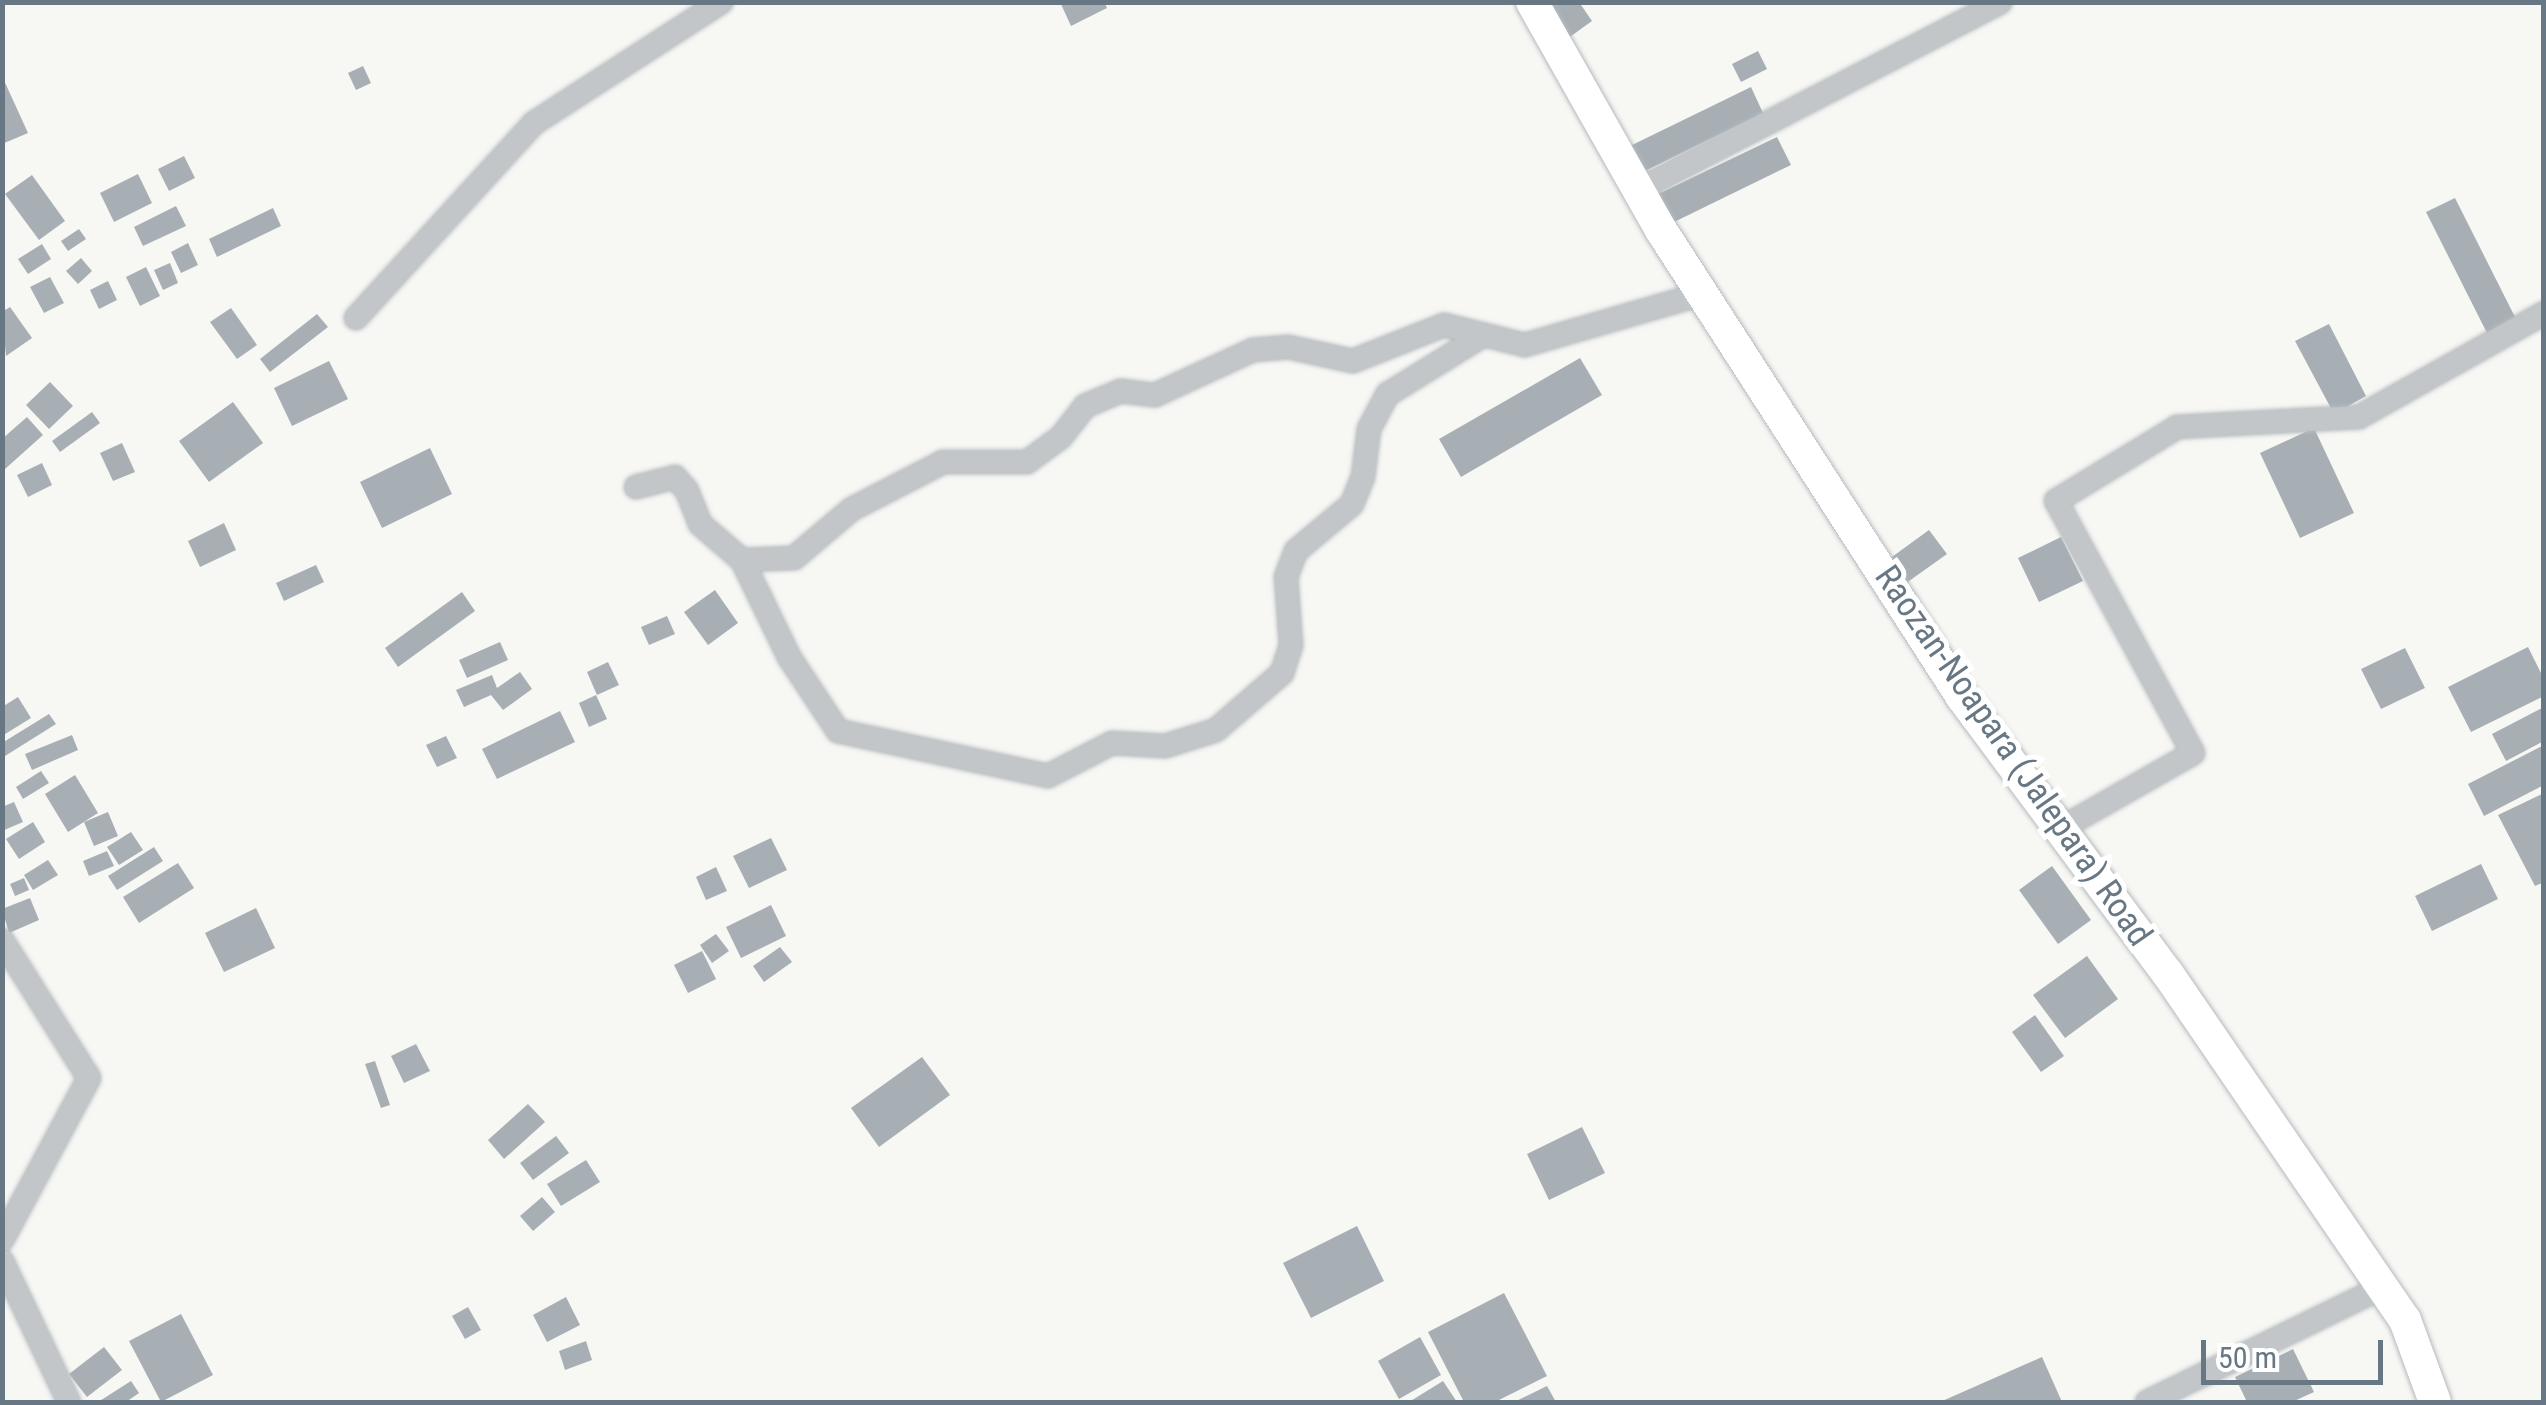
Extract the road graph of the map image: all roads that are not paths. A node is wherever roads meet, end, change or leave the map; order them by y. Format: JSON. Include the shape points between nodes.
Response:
{"nodes":[{"id":1,"x":720,"y":2,"type":"edge"},
{"id":2,"x":1532,"y":2,"type":"edge"},
{"id":3,"x":2000,"y":2,"type":"edge"},
{"id":4,"x":1638,"y":190,"type":"junction"},
{"id":5,"x":1702,"y":294,"type":"junction"},
{"id":6,"x":2544,"y":313,"type":"edge"},
{"id":7,"x":356,"y":318,"type":"dead end"},
{"id":8,"x":1482,"y":336,"type":"junction"},
{"id":9,"x":636,"y":486,"type":"dead end"},
{"id":10,"x":742,"y":560,"type":"junction"},
{"id":11,"x":2060,"y":829,"type":"junction"},
{"id":12,"x":2,"y":940,"type":"edge"},
{"id":13,"x":2,"y":1240,"type":"edge"},
{"id":14,"x":2,"y":1260,"type":"edge"},
{"id":15,"x":2383,"y":1287,"type":"junction"},
{"id":16,"x":69,"y":1402,"type":"edge"},
{"id":17,"x":2147,"y":1402,"type":"edge"},
{"id":18,"x":2435,"y":1402,"type":"edge"}],
"edges":[{"from":1,"to":7,"type":"street","via":[[534,122]]},
{"from":2,"to":4,"type":"main road","name":"Raozan-Noapara (Jalepara) Road"},
{"from":3,"to":4,"type":"street"},
{"from":4,"to":5,"type":"main road","name":"Raozan-Noapara (Jalepara) Road"},
{"from":5,"to":8,"type":"street","via":[[1526,344]]},
{"from":5,"to":11,"type":"main road","name":"Raozan-Noapara (Jalepara) Road","via":[[1962,697]]},
{"from":6,"to":11,"type":"street","via":[[2359,417],[2177,427],[2056,502],[2194,753]]},
{"from":8,"to":10,"type":"street","via":[[1444,324],[1353,361],[1288,348],[1253,350],[1155,396],[1121,391],[1085,406],[1062,436],[1026,462],[943,462],[852,509],[794,558]]},
{"from":8,"to":10,"type":"street","via":[[1388,394],[1369,429],[1364,477],[1352,504],[1296,551],[1286,577],[1292,645],[1282,673],[1216,730],[1165,746],[1112,742],[1048,776],[838,731],[789,657]]},
{"from":9,"to":10,"type":"street","via":[[674,477],[700,524]]},
{"from":11,"to":15,"type":"main road","name":"Raozan-Noapara (Jalepara) Road"},
{"from":12,"to":13,"type":"street","via":[[89,1078]]},
{"from":14,"to":16,"type":"street"},
{"from":15,"to":17,"type":"street"},
{"from":15,"to":18,"type":"main road","name":"Raozan-Noapara (Jalepara) Road","via":[[2405,1320]]}]}
